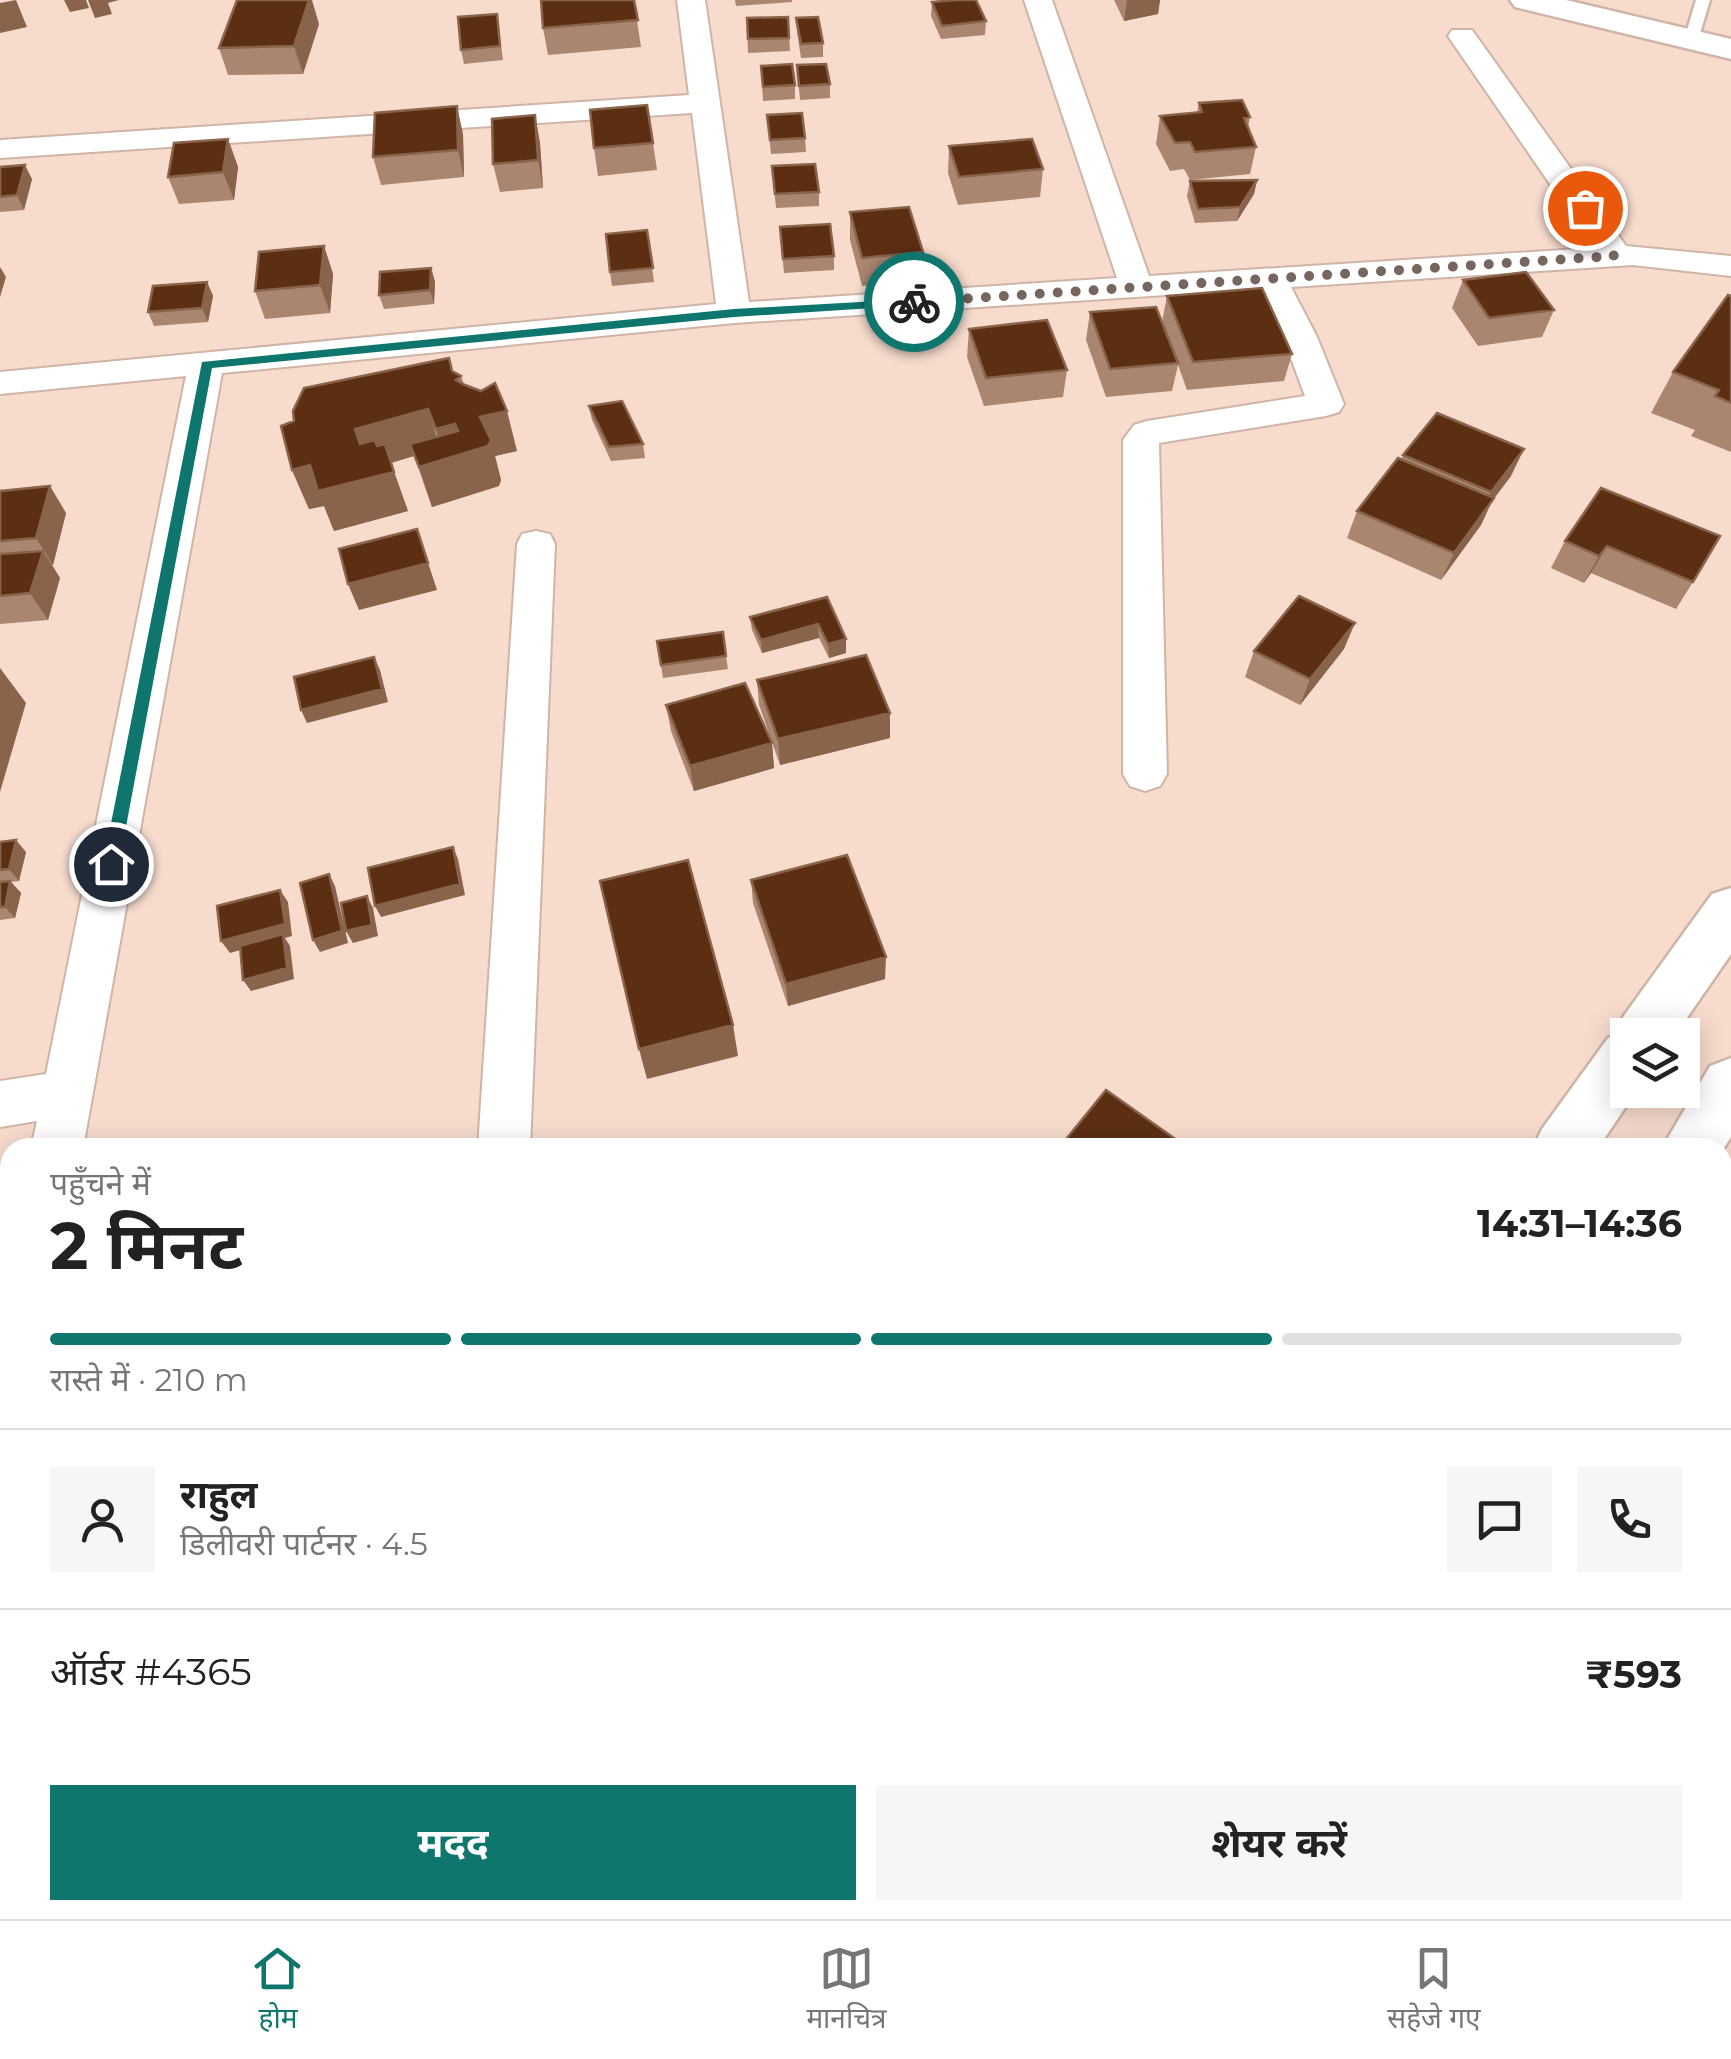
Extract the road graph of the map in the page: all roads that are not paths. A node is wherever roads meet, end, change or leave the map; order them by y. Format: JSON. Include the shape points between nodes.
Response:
{"nodes":[{"id":1,"x":692,"y":0,"type":"edge"},
{"id":2,"x":1038,"y":0,"type":"edge"},
{"id":3,"x":1526,"y":0,"type":"edge"},
{"id":4,"x":1703,"y":0,"type":"edge"},
{"id":5,"x":1462,"y":36,"type":"dead end"},
{"id":6,"x":1691,"y":40,"type":"junction"},
{"id":7,"x":1731,"y":49,"type":"edge"},
{"id":8,"x":704,"y":103,"type":"junction"},
{"id":9,"x":0,"y":149,"type":"edge"},
{"id":10,"x":1614,"y":256,"type":"junction"},
{"id":11,"x":1731,"y":266,"type":"edge"},
{"id":12,"x":1270,"y":280,"type":"junction"},
{"id":13,"x":1137,"y":289,"type":"junction"},
{"id":14,"x":734,"y":313,"type":"junction"},
{"id":15,"x":206,"y":365,"type":"junction"},
{"id":16,"x":0,"y":384,"type":"edge"},
{"id":17,"x":536,"y":544,"type":"dead end"},
{"id":18,"x":1145,"y":774,"type":"dead end"},
{"id":19,"x":1731,"y":910,"type":"edge"},
{"id":20,"x":1655,"y":1018,"type":"edge"},
{"id":21,"x":1610,"y":1081,"type":"edge"},
{"id":22,"x":1731,"y":1084,"type":"edge"},
{"id":23,"x":67,"y":1094,"type":"junction"},
{"id":24,"x":0,"y":1104,"type":"edge"},
{"id":25,"x":59,"y":1138,"type":"edge"},
{"id":26,"x":505,"y":1138,"type":"edge"},
{"id":27,"x":1570,"y":1138,"type":"edge"},
{"id":28,"x":1698,"y":1138,"type":"edge"}],
"edges":[{"from":1,"to":8,"type":"street"},
{"from":2,"to":13,"type":"street"},
{"from":3,"to":6,"type":"main road"},
{"from":4,"to":6,"type":"lane"},
{"from":5,"to":10,"type":"street"},
{"from":6,"to":7,"type":"main road"},
{"from":8,"to":9,"type":"street"},
{"from":8,"to":14,"type":"street"},
{"from":10,"to":11,"type":"street"},
{"from":10,"to":12,"type":"street"},
{"from":12,"to":13,"type":"street"},
{"from":12,"to":18,"type":"street","via":[[1326,404],[1141,440]]},
{"from":13,"to":14,"type":"street"},
{"from":14,"to":15,"type":"street"},
{"from":15,"to":16,"type":"street"},
{"from":15,"to":23,"type":"street"},
{"from":17,"to":26,"type":"street"},
{"from":19,"to":20,"type":"main road"},
{"from":21,"to":27,"type":"main road"},
{"from":22,"to":28,"type":"main road"},
{"from":23,"to":24,"type":"street"},
{"from":23,"to":25,"type":"street"}]}
